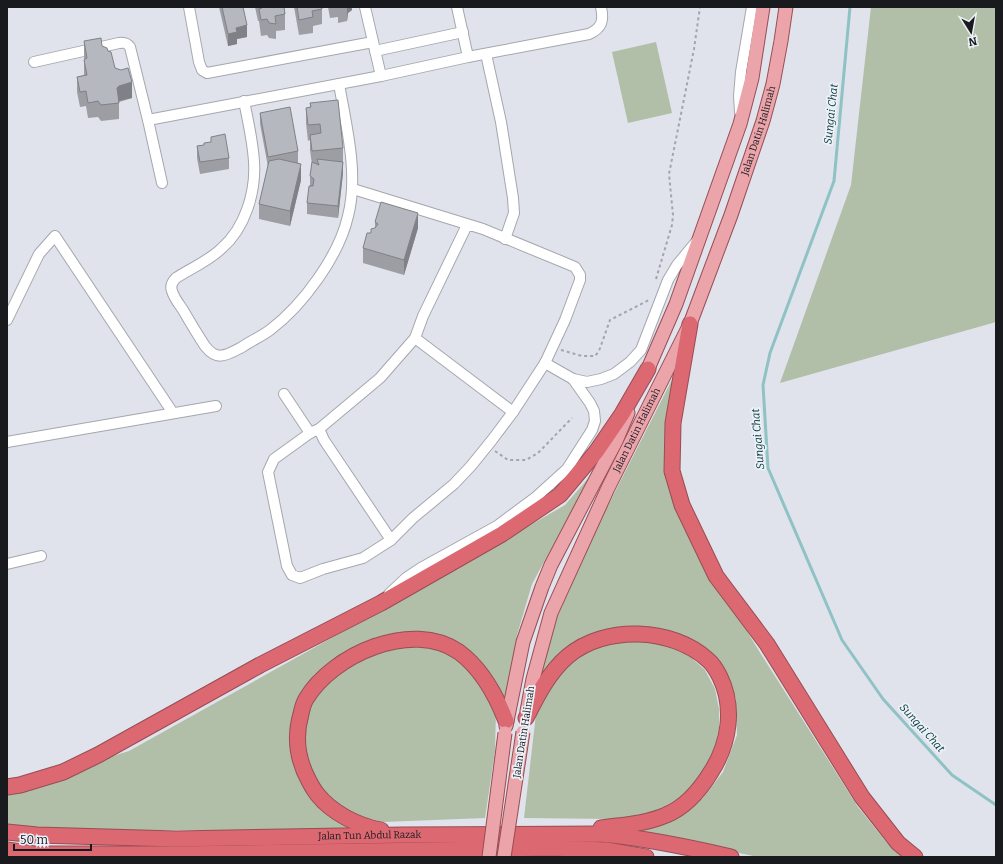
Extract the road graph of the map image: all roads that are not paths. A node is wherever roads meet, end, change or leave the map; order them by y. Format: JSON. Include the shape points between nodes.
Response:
{"nodes":[{"id":1,"x":189,"y":7,"type":"edge"},
{"id":2,"x":365,"y":7,"type":"edge"},
{"id":3,"x":457,"y":7,"type":"edge"},
{"id":4,"x":601,"y":7,"type":"edge"},
{"id":5,"x":752,"y":7,"type":"edge"},
{"id":6,"x":763,"y":7,"type":"edge"},
{"id":7,"x":786,"y":7,"type":"edge"},
{"id":8,"x":462,"y":32,"type":"junction"},
{"id":9,"x":374,"y":46,"type":"junction"},
{"id":10,"x":486,"y":54,"type":"junction"},
{"id":11,"x":468,"y":57,"type":"junction"},
{"id":12,"x":34,"y":62,"type":"dead end"},
{"id":13,"x":381,"y":76,"type":"junction"},
{"id":14,"x":340,"y":84,"type":"junction"},
{"id":15,"x":244,"y":102,"type":"junction"},
{"id":16,"x":148,"y":120,"type":"junction"},
{"id":17,"x":740,"y":124,"type":"junction"},
{"id":18,"x":162,"y":183,"type":"dead end"},
{"id":19,"x":353,"y":189,"type":"junction"},
{"id":20,"x":467,"y":225,"type":"junction"},
{"id":21,"x":700,"y":237,"type":"junction"},
{"id":22,"x":505,"y":239,"type":"junction"},
{"id":23,"x":7,"y":320,"type":"edge"},
{"id":24,"x":690,"y":324,"type":"junction"},
{"id":25,"x":415,"y":338,"type":"junction"},
{"id":26,"x":544,"y":363,"type":"junction"},
{"id":27,"x":648,"y":370,"type":"junction"},
{"id":28,"x":573,"y":379,"type":"junction"},
{"id":29,"x":284,"y":394,"type":"dead end"},
{"id":30,"x":216,"y":406,"type":"dead end"},
{"id":31,"x":513,"y":412,"type":"junction"},
{"id":32,"x":173,"y":414,"type":"junction"},
{"id":33,"x":315,"y":431,"type":"junction"},
{"id":34,"x":7,"y":442,"type":"edge"},
{"id":35,"x":391,"y":540,"type":"junction"},
{"id":36,"x":41,"y":556,"type":"dead end"},
{"id":37,"x":7,"y":564,"type":"edge"},
{"id":38,"x":381,"y":603,"type":"junction"},
{"id":39,"x":524,"y":725,"type":"junction"},
{"id":40,"x":506,"y":727,"type":"junction"},
{"id":41,"x":7,"y":787,"type":"edge"},
{"id":42,"x":7,"y":832,"type":"edge"},
{"id":43,"x":572,"y":833,"type":"junction"},
{"id":44,"x":403,"y":834,"type":"junction"},
{"id":45,"x":551,"y":848,"type":"junction"},
{"id":46,"x":19,"y":853,"type":"edge"},
{"id":47,"x":378,"y":854,"type":"edge"},
{"id":48,"x":489,"y":857,"type":"edge"},
{"id":49,"x":504,"y":857,"type":"edge"},
{"id":50,"x":594,"y":857,"type":"edge"},
{"id":51,"x":646,"y":857,"type":"edge"},
{"id":52,"x":731,"y":857,"type":"edge"},
{"id":53,"x":915,"y":857,"type":"edge"}],
"edges":[{"from":1,"to":9,"type":"street","via":[[198,62],[207,73]]},
{"from":2,"to":9,"type":"street"},
{"from":3,"to":8,"type":"street"},
{"from":4,"to":10,"type":"street","via":[[601,26],[589,34]]},
{"from":5,"to":17,"type":"street","via":[[741,72]]},
{"from":6,"to":17,"type":"main road","name":"Jalan Datin Halimah","via":[[752,78]]},
{"from":7,"to":24,"type":"main road","name":"Jalan Datin Halimah","via":[[764,121]]},
{"from":8,"to":9,"type":"street"},
{"from":8,"to":11,"type":"street"},
{"from":9,"to":13,"type":"street"},
{"from":10,"to":11,"type":"street"},
{"from":10,"to":22,"type":"street","via":[[501,122],[513,198],[514,213]]},
{"from":11,"to":13,"type":"street"},
{"from":12,"to":16,"type":"street","via":[[126,43],[130,47]]},
{"from":13,"to":14,"type":"street"},
{"from":14,"to":15,"type":"street"},
{"from":14,"to":19,"type":"street"},
{"from":15,"to":16,"type":"street"},
{"from":15,"to":19,"type":"street","via":[[254,162],[253,183],[244,219],[222,249],[176,278],[171,285],[174,296],[206,346],[214,354],[226,355],[252,341],[270,330],[300,303],[339,241],[348,218]]},
{"from":16,"to":18,"type":"street"},
{"from":17,"to":21,"type":"main road","name":"Jalan Datin Halimah"},
{"from":19,"to":20,"type":"street"},
{"from":20,"to":22,"type":"street"},
{"from":20,"to":25,"type":"street"},
{"from":21,"to":27,"type":"main road","name":"Jalan Datin Halimah","via":[[676,304]]},
{"from":21,"to":28,"type":"street","via":[[668,280],[641,350],[614,374],[587,382]]},
{"from":22,"to":26,"type":"street","via":[[571,265],[580,275],[565,320]]},
{"from":23,"to":32,"type":"street","via":[[39,254],[55,236]]},
{"from":24,"to":39,"type":"main road","name":"Jalan Datin Halimah","via":[[608,488],[551,613],[533,679]]},
{"from":24,"to":53,"type":"highway","via":[[672,423],[672,471],[682,505],[716,576],[767,644],[862,797],[898,842]]},
{"from":25,"to":31,"type":"street"},
{"from":25,"to":33,"type":"street","via":[[380,378]]},
{"from":26,"to":28,"type":"street"},
{"from":26,"to":31,"type":"street"},
{"from":27,"to":38,"type":"highway","via":[[596,452],[560,495],[502,534]]},
{"from":27,"to":40,"type":"main road","name":"Jalan Datin Halimah","via":[[616,441],[542,586],[523,642]]},
{"from":28,"to":38,"type":"street","via":[[590,403],[595,421],[567,469],[518,512],[411,575],[393,589]]},
{"from":29,"to":33,"type":"street"},
{"from":30,"to":32,"type":"street"},
{"from":31,"to":35,"type":"street","via":[[454,484]]},
{"from":32,"to":34,"type":"street"},
{"from":33,"to":35,"type":"street","via":[[324,440]]},
{"from":33,"to":35,"type":"street","via":[[274,459],[268,472],[287,566],[292,576],[300,578],[363,558]]},
{"from":36,"to":37,"type":"street"},
{"from":38,"to":41,"type":"highway","via":[[260,665],[91,759],[63,772]]},
{"from":39,"to":43,"type":"highway","via":[[554,670],[568,656],[586,644],[607,636],[655,635],[678,642],[709,660],[724,685],[728,702],[728,724],[724,744],[719,760],[698,792],[681,808],[665,816]]},
{"from":39,"to":49,"type":"main road","name":"Jalan Datin Halimah","bridge":true},
{"from":40,"to":44,"type":"highway","via":[[497,699],[481,674],[458,652],[436,642],[412,639],[392,641],[346,660],[321,678],[305,700],[298,724],[297,747],[302,768],[316,794],[338,814],[370,828]]},
{"from":40,"to":48,"type":"main road","name":"Jalan Datin Halimah","bridge":true},
{"from":42,"to":44,"type":"highway","name":"Jalan Tun Abdul Razak","via":[[176,839]]},
{"from":43,"to":44,"type":"highway","name":"Jalan Tun Abdul Razak"},
{"from":43,"to":52,"type":"highway","name":"Jalan Tun Abdul Razak","via":[[628,836]]},
{"from":45,"to":47,"type":"highway","name":"Jalan Tun Abdul Razak"},
{"from":45,"to":50,"type":"highway"},
{"from":45,"to":51,"type":"highway","name":"Jalan Tun Abdul Razak","via":[[606,850]]},
{"from":46,"to":47,"type":"highway","name":"Jalan Tun Abdul Razak"}]}
